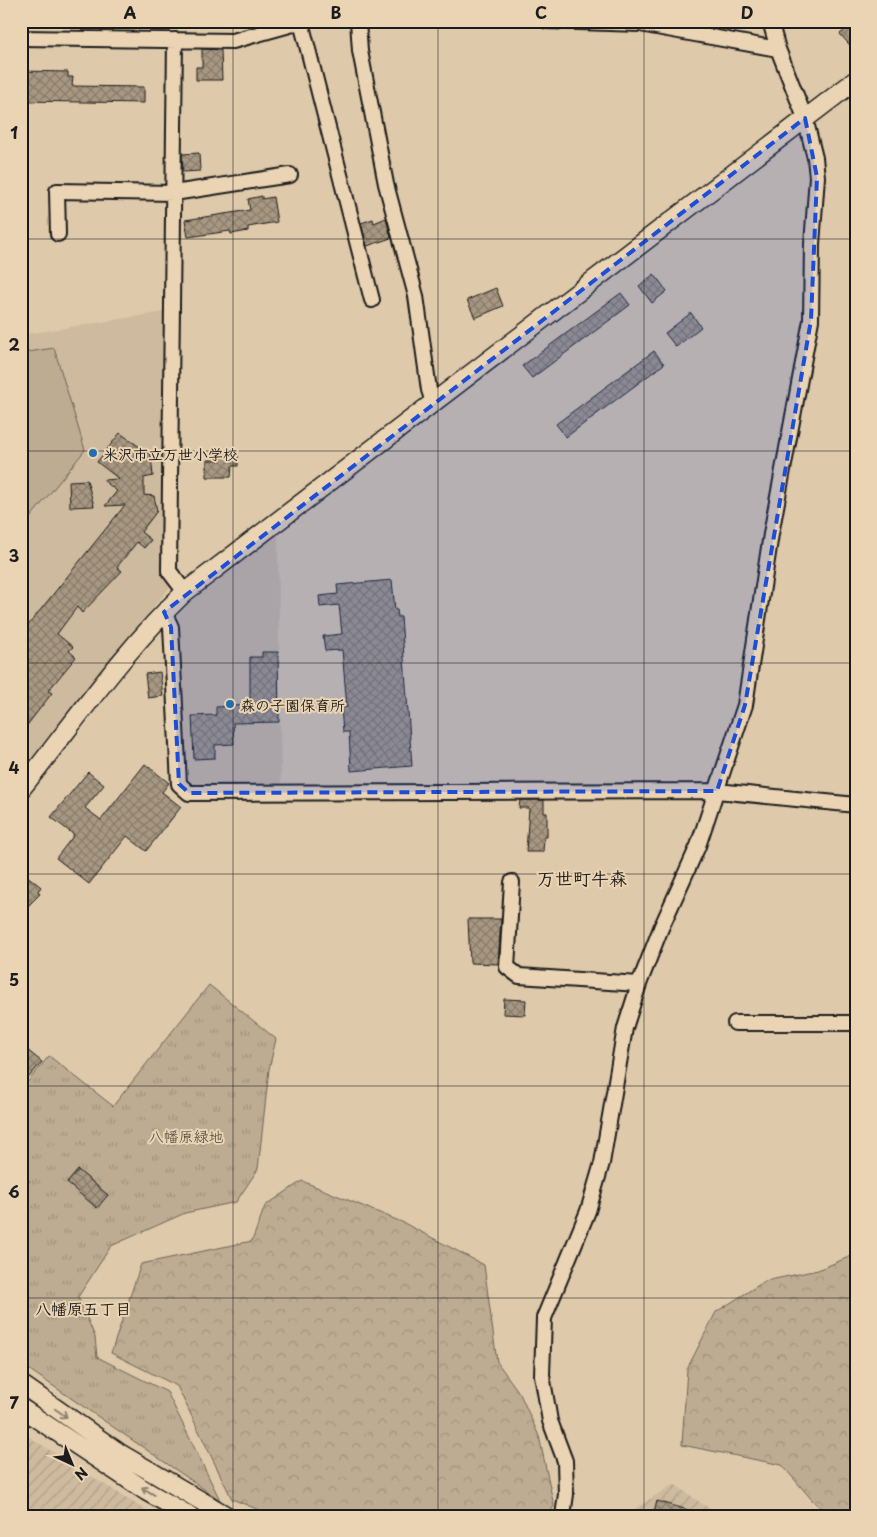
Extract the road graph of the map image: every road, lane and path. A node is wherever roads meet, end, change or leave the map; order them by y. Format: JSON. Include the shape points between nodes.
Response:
{"nodes":[{"id":1,"x":358,"y":21,"type":"edge"},
{"id":2,"x":547,"y":21,"type":"edge"},
{"id":3,"x":770,"y":21,"type":"edge"},
{"id":4,"x":302,"y":22,"type":"edge"},
{"id":5,"x":21,"y":38,"type":"edge"},
{"id":6,"x":175,"y":40,"type":"junction"},
{"id":7,"x":778,"y":49,"type":"junction"},
{"id":8,"x":856,"y":80,"type":"edge"},
{"id":9,"x":805,"y":118,"type":"junction"},
{"id":10,"x":290,"y":175,"type":"dead end"},
{"id":11,"x":174,"y":193,"type":"junction"},
{"id":12,"x":58,"y":234,"type":"dead end"},
{"id":13,"x":372,"y":300,"type":"dead end"},
{"id":14,"x":433,"y":402,"type":"junction"},
{"id":15,"x":185,"y":592,"type":"junction"},
{"id":16,"x":164,"y":612,"type":"junction"},
{"id":17,"x":21,"y":789,"type":"edge"},
{"id":18,"x":716,"y":791,"type":"junction"},
{"id":19,"x":856,"y":805,"type":"edge"},
{"id":20,"x":512,"y":882,"type":"dead end"},
{"id":21,"x":639,"y":984,"type":"junction"},
{"id":22,"x":735,"y":1023,"type":"dead end"},
{"id":23,"x":856,"y":1023,"type":"edge"},
{"id":24,"x":21,"y":1384,"type":"edge"},
{"id":25,"x":21,"y":1408,"type":"edge"},
{"id":26,"x":190,"y":1516,"type":"edge"},
{"id":27,"x":227,"y":1516,"type":"edge"},
{"id":28,"x":563,"y":1516,"type":"edge"}],
"edges":[{"from":1,"to":14,"type":"street","via":[[360,51],[386,184],[416,296]]},
{"from":2,"to":7,"type":"street","via":[[640,24]]},
{"from":3,"to":7,"type":"street"},
{"from":4,"to":6,"type":"street","via":[[233,41]]},
{"from":4,"to":13,"type":"street"},
{"from":5,"to":6,"type":"street"},
{"from":6,"to":11,"type":"street"},
{"from":7,"to":9,"type":"street"},
{"from":8,"to":9,"type":"street"},
{"from":9,"to":14,"type":"street"},
{"from":9,"to":18,"type":"street","via":[[816,158],[817,177],[810,320],[767,557],[745,705]]},
{"from":10,"to":11,"type":"street"},
{"from":11,"to":12,"type":"street","via":[[57,191]]},
{"from":11,"to":15,"type":"street","via":[[169,571]]},
{"from":14,"to":15,"type":"street"},
{"from":15,"to":16,"type":"street"},
{"from":16,"to":17,"type":"street"},
{"from":16,"to":18,"type":"street","via":[[171,627],[179,784],[189,793]]},
{"from":18,"to":19,"type":"street"},
{"from":18,"to":21,"type":"street","via":[[698,846]]},
{"from":20,"to":21,"type":"street","via":[[507,967],[513,972],[519,976]]},
{"from":21,"to":28,"type":"street","via":[[625,1028],[602,1163],[588,1210],[544,1318],[542,1375],[550,1421],[565,1461]]},
{"from":22,"to":23,"type":"street"},
{"from":24,"to":27,"type":"street","one_way":true,"via":[[121,1454]]},
{"from":26,"to":25,"type":"street","one_way":true}]}
